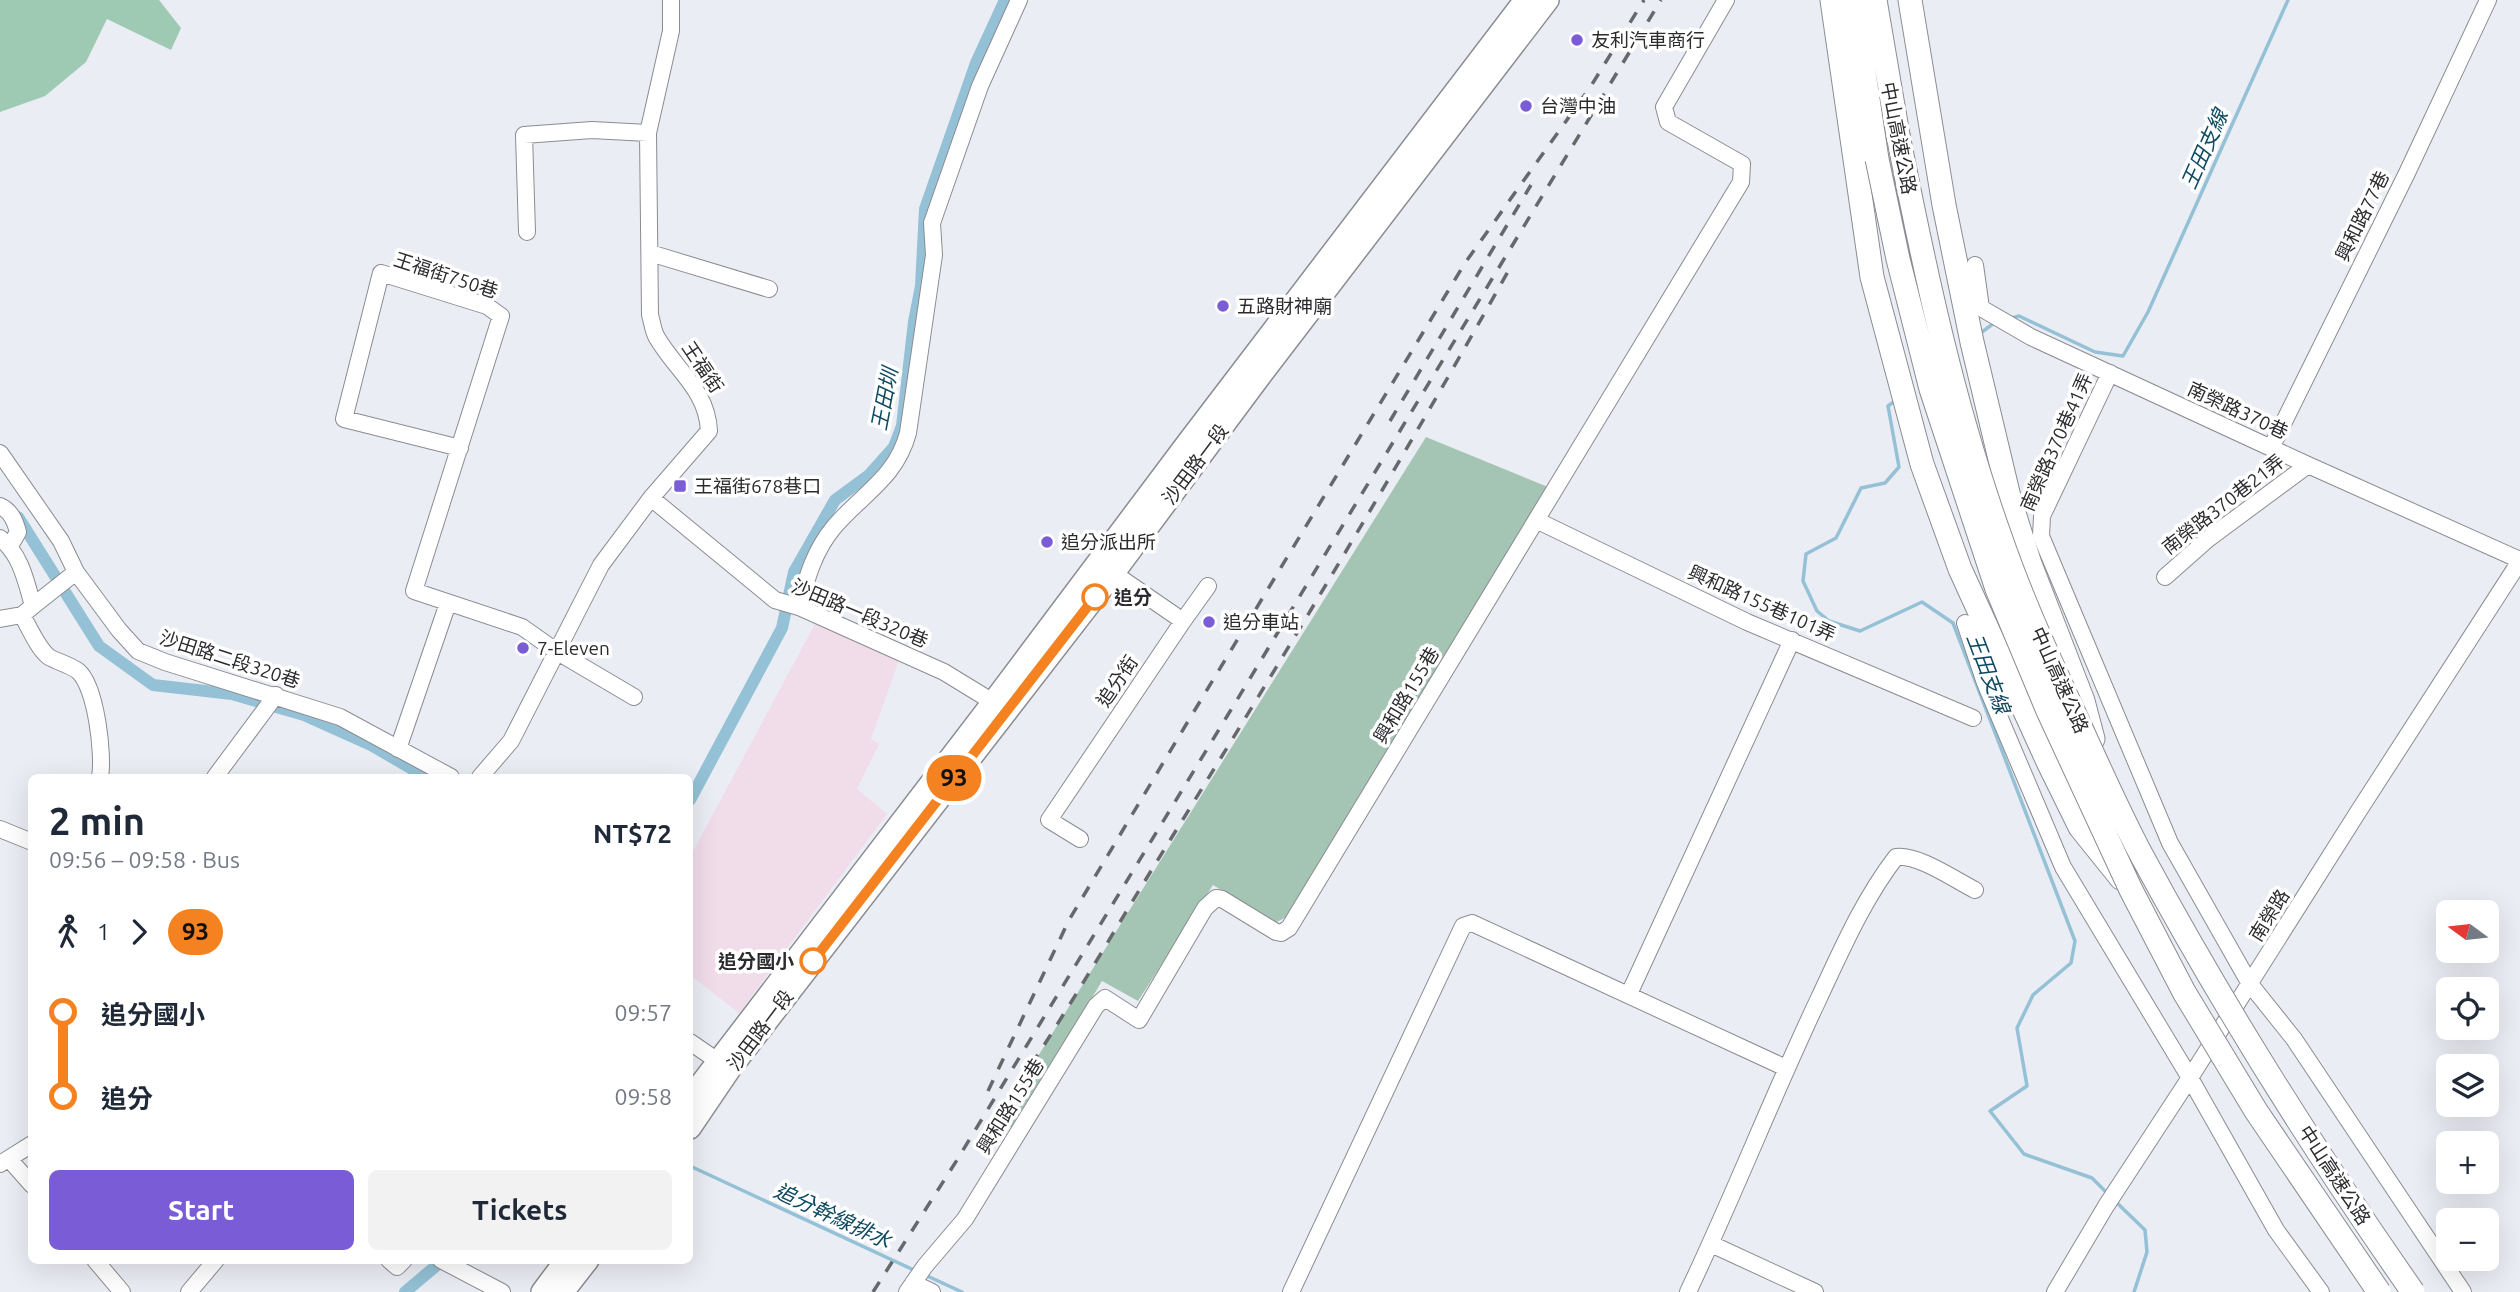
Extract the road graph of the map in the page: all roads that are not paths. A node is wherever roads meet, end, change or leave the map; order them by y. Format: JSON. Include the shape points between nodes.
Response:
{"nodes":[{"id":1,"x":671,"y":0,"type":"edge"},
{"id":2,"x":1019,"y":0,"type":"edge"},
{"id":3,"x":1525,"y":0,"type":"edge"},
{"id":4,"x":1548,"y":0,"type":"edge"},
{"id":5,"x":1726,"y":0,"type":"edge"},
{"id":6,"x":1832,"y":0,"type":"edge"},
{"id":7,"x":1853,"y":0,"type":"edge"},
{"id":8,"x":1875,"y":0,"type":"edge"},
{"id":9,"x":1910,"y":0,"type":"edge"},
{"id":10,"x":2488,"y":0,"type":"edge"},
{"id":11,"x":648,"y":133,"type":"junction"},
{"id":12,"x":527,"y":232,"type":"dead end"},
{"id":13,"x":650,"y":253,"type":"junction"},
{"id":14,"x":1975,"y":265,"type":"dead end"},
{"id":15,"x":769,"y":289,"type":"dead end"},
{"id":16,"x":2110,"y":373,"type":"junction"},
{"id":17,"x":460,"y":448,"type":"junction"},
{"id":18,"x":2271,"y":448,"type":"junction"},
{"id":19,"x":0,"y":453,"type":"edge"},
{"id":20,"x":2308,"y":465,"type":"junction"},
{"id":21,"x":652,"y":498,"type":"junction"},
{"id":22,"x":0,"y":506,"type":"edge"},
{"id":23,"x":1536,"y":520,"type":"junction"},
{"id":24,"x":5,"y":542,"type":"edge"},
{"id":25,"x":2520,"y":560,"type":"edge"},
{"id":26,"x":1106,"y":568,"type":"junction"},
{"id":27,"x":76,"y":572,"type":"junction"},
{"id":28,"x":2165,"y":577,"type":"dead end"},
{"id":29,"x":1208,"y":586,"type":"dead end"},
{"id":30,"x":448,"y":603,"type":"junction"},
{"id":31,"x":799,"y":607,"type":"junction"},
{"id":32,"x":27,"y":611,"type":"junction"},
{"id":33,"x":0,"y":619,"type":"edge"},
{"id":34,"x":1183,"y":621,"type":"junction"},
{"id":35,"x":1965,"y":623,"type":"dead end"},
{"id":36,"x":1792,"y":640,"type":"junction"},
{"id":37,"x":556,"y":651,"type":"junction"},
{"id":38,"x":276,"y":695,"type":"junction"},
{"id":39,"x":634,"y":697,"type":"dead end"},
{"id":40,"x":993,"y":702,"type":"junction"},
{"id":41,"x":1973,"y":718,"type":"dead end"},
{"id":42,"x":398,"y":749,"type":"junction"},
{"id":43,"x":2097,"y":763,"type":"junction"},
{"id":44,"x":100,"y":774,"type":"edge"},
{"id":45,"x":217,"y":774,"type":"edge"},
{"id":46,"x":445,"y":774,"type":"edge"},
{"id":47,"x":483,"y":774,"type":"edge"},
{"id":48,"x":0,"y":830,"type":"edge"},
{"id":49,"x":1080,"y":839,"type":"dead end"},
{"id":50,"x":28,"y":840,"type":"edge"},
{"id":51,"x":864,"y":881,"type":"junction"},
{"id":52,"x":1975,"y":890,"type":"dead end"},
{"id":53,"x":2131,"y":890,"type":"junction"},
{"id":54,"x":2250,"y":984,"type":"junction"},
{"id":55,"x":1629,"y":994,"type":"junction"},
{"id":56,"x":693,"y":1044,"type":"edge"},
{"id":57,"x":724,"y":1065,"type":"junction"},
{"id":58,"x":1786,"y":1068,"type":"junction"},
{"id":59,"x":2190,"y":1078,"type":"junction"},
{"id":60,"x":693,"y":1095,"type":"edge"},
{"id":61,"x":693,"y":1122,"type":"edge"},
{"id":62,"x":28,"y":1147,"type":"edge"},
{"id":63,"x":5,"y":1161,"type":"edge"},
{"id":64,"x":28,"y":1181,"type":"edge"},
{"id":65,"x":1711,"y":1244,"type":"junction"},
{"id":66,"x":98,"y":1264,"type":"edge"},
{"id":67,"x":213,"y":1264,"type":"edge"},
{"id":68,"x":449,"y":1264,"type":"edge"},
{"id":69,"x":563,"y":1264,"type":"edge"},
{"id":70,"x":585,"y":1264,"type":"edge"},
{"id":71,"x":910,"y":1288,"type":"edge"},
{"id":72,"x":122,"y":1292,"type":"edge"},
{"id":73,"x":189,"y":1292,"type":"edge"},
{"id":74,"x":502,"y":1292,"type":"edge"},
{"id":75,"x":542,"y":1292,"type":"edge"},
{"id":76,"x":563,"y":1292,"type":"edge"},
{"id":77,"x":932,"y":1292,"type":"edge"},
{"id":78,"x":1291,"y":1292,"type":"edge"},
{"id":79,"x":1688,"y":1292,"type":"edge"},
{"id":80,"x":1815,"y":1292,"type":"edge"},
{"id":81,"x":2055,"y":1292,"type":"edge"},
{"id":82,"x":2321,"y":1292,"type":"edge"},
{"id":83,"x":2379,"y":1292,"type":"edge"},
{"id":84,"x":2413,"y":1292,"type":"edge"},
{"id":85,"x":2463,"y":1292,"type":"edge"}],
"edges":[{"from":1,"to":11,"type":"street","name":"王福街","via":[[671,31]]},
{"from":2,"to":31,"type":"street","via":[[980,86],[932,223],[934,254],[903,451],[889,474],[834,528],[811,564]]},
{"from":3,"to":26,"type":"main road","name":"沙田路一段"},
{"from":4,"to":26,"type":"main road","name":"沙田路一段","via":[[1258,379]]},
{"from":5,"to":23,"type":"street","name":"興和路155巷","via":[[1664,107],[1668,122],[1742,164],[1741,182]]},
{"from":6,"to":53,"type":"highway","name":"中山高速公路","bridge":true,"via":[[1872,277],[1922,464],[1960,569],[2054,775],[2080,827]]},
{"from":7,"to":53,"type":"highway","name":"中山高速公路","bridge":true,"via":[[1877,159],[1931,389],[1997,589]]},
{"from":8,"to":43,"type":"highway","name":"中山高速公路","bridge":true,"via":[[1926,277],[1960,411],[2001,540]]},
{"from":9,"to":43,"type":"highway","bridge":true,"via":[[1946,218],[2006,484],[2030,564],[2082,701]]},
{"from":10,"to":18,"type":"street","name":"興和路77巷"},
{"from":11,"to":12,"type":"street","via":[[592,130],[524,135]]},
{"from":11,"to":13,"type":"street","name":"王福街"},
{"from":13,"to":15,"type":"street"},
{"from":13,"to":21,"type":"street","name":"王福街","via":[[650,315],[655,334],[697,390],[708,414],[709,431]]},
{"from":14,"to":16,"type":"street","name":"南榮路370巷","via":[[1981,308]]},
{"from":16,"to":18,"type":"street","name":"南榮路370巷"},
{"from":16,"to":54,"type":"street","name":"南榮路370巷41弄","via":[[2040,529],[2170,843]]},
{"from":17,"to":17,"type":"street","name":"王福街750巷","via":[[344,419],[381,273],[486,306],[502,316]]},
{"from":17,"to":30,"type":"street","name":"王福街750巷","via":[[414,591]]},
{"from":18,"to":20,"type":"street","name":"南榮路370巷"},
{"from":19,"to":27,"type":"street","name":"沙田路二段320巷","via":[[61,541]]},
{"from":20,"to":25,"type":"street","name":"南榮路370巷"},
{"from":20,"to":28,"type":"street","name":"南榮路370巷21弄"},
{"from":21,"to":31,"type":"street","name":"沙田路一段320巷","via":[[775,600]]},
{"from":21,"to":37,"type":"street","name":"王福街","via":[[601,565]]},
{"from":22,"to":24,"type":"street","via":[[16,521],[18,532]]},
{"from":23,"to":36,"type":"street","name":"興和路155巷101弄"},
{"from":23,"to":71,"type":"street","name":"興和路155巷","via":[[1289,928],[1276,932],[1216,898],[1205,908],[1139,1020],[1105,998],[1096,1006],[965,1219]]},
{"from":24,"to":32,"type":"street","via":[[23,570]]},
{"from":25,"to":54,"type":"street","name":"南榮路"},
{"from":26,"to":34,"type":"street"},
{"from":26,"to":40,"type":"main road","name":"沙田路一段"},
{"from":26,"to":51,"type":"main road","name":"沙田路一段"},
{"from":27,"to":32,"type":"street"},
{"from":27,"to":38,"type":"street","name":"沙田路二段320巷","via":[[138,651]]},
{"from":29,"to":34,"type":"street"},
{"from":30,"to":37,"type":"street","name":"王福街750巷","via":[[522,627]]},
{"from":30,"to":42,"type":"street"},
{"from":31,"to":40,"type":"street","name":"沙田路一段320巷","via":[[944,672]]},
{"from":32,"to":33,"type":"street"},
{"from":32,"to":44,"type":"street","via":[[46,655],[79,671],[86,682],[101,738]]},
{"from":34,"to":49,"type":"street","name":"追分街","via":[[1049,820]]},
{"from":35,"to":59,"type":"street","via":[[1985,683],[2063,867]]},
{"from":36,"to":41,"type":"street","name":"興和路155巷101弄"},
{"from":36,"to":55,"type":"street"},
{"from":37,"to":39,"type":"street","name":"王福街750巷"},
{"from":37,"to":47,"type":"street","name":"王福街","via":[[511,741]]},
{"from":38,"to":42,"type":"street","name":"沙田路二段320巷","via":[[340,716]]},
{"from":38,"to":45,"type":"street"},
{"from":40,"to":51,"type":"main road","name":"沙田路一段"},
{"from":42,"to":46,"type":"street","name":"沙田路二段320巷"},
{"from":43,"to":84,"type":"highway","name":"中山高速公路","bridge":true,"via":[[2141,854],[2252,1047]]},
{"from":48,"to":50,"type":"street"},
{"from":51,"to":57,"type":"main road","name":"沙田路一段"},
{"from":52,"to":58,"type":"street","via":[[1917,860],[1896,857],[1863,905]]},
{"from":53,"to":83,"type":"highway","name":"中山高速公路","bridge":true,"via":[[2184,992],[2256,1111]]},
{"from":54,"to":59,"type":"street","name":"南榮路"},
{"from":54,"to":85,"type":"street","via":[[2294,1039]]},
{"from":55,"to":58,"type":"street"},
{"from":55,"to":78,"type":"street","via":[[1472,923],[1463,926]]},
{"from":56,"to":57,"type":"street"},
{"from":57,"to":60,"type":"main road","name":"沙田路一段"},
{"from":57,"to":61,"type":"main road","name":"沙田路一段"},
{"from":58,"to":65,"type":"street"},
{"from":59,"to":81,"type":"street","name":"南榮路"},
{"from":59,"to":82,"type":"street","via":[[2276,1230]]},
{"from":62,"to":63,"type":"street"},
{"from":63,"to":64,"type":"street"},
{"from":65,"to":79,"type":"street"},
{"from":65,"to":80,"type":"street"},
{"from":66,"to":72,"type":"street"},
{"from":67,"to":73,"type":"street"},
{"from":68,"to":74,"type":"street"},
{"from":69,"to":75,"type":"main road"},
{"from":70,"to":76,"type":"main road"},
{"from":71,"to":77,"type":"street"}]}
